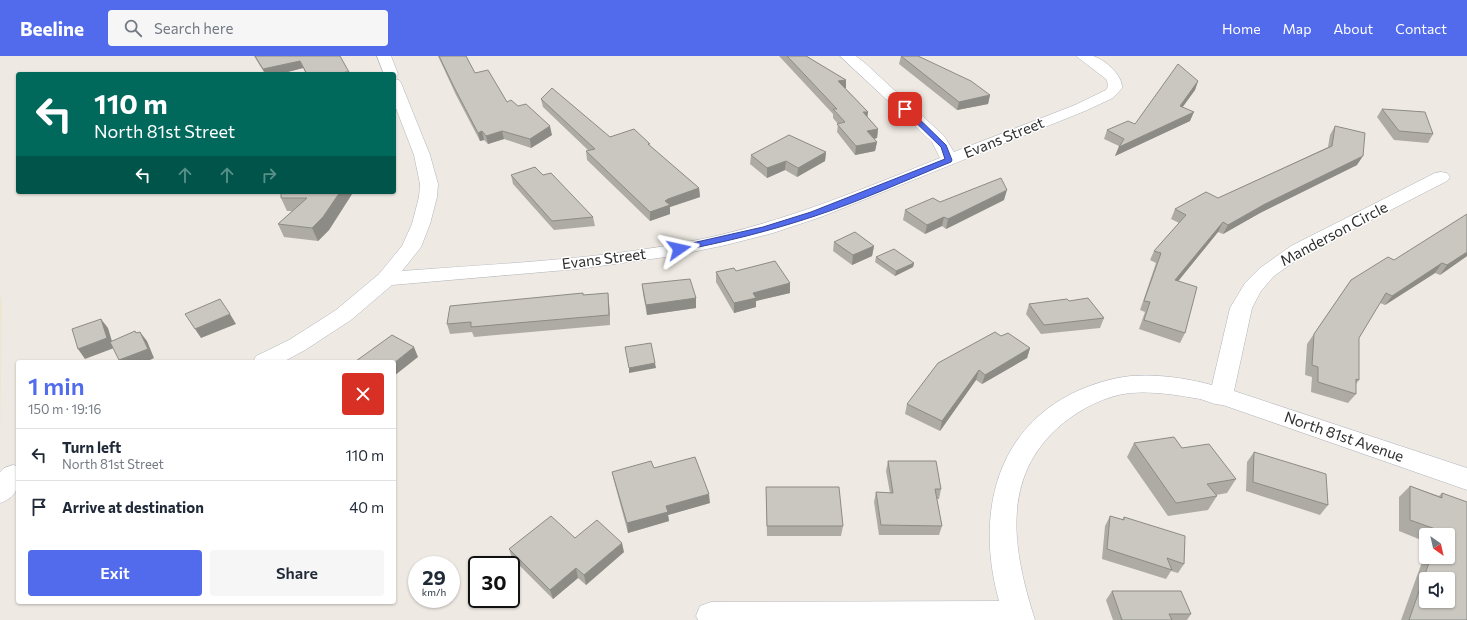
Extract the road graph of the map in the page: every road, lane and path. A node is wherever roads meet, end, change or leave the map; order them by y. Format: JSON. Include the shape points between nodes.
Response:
{"nodes":[{"id":1,"x":384,"y":56,"type":"edge"},
{"id":2,"x":847,"y":56,"type":"edge"},
{"id":3,"x":1084,"y":56,"type":"edge"},
{"id":4,"x":390,"y":72,"type":"edge"},
{"id":5,"x":396,"y":88,"type":"edge"},
{"id":6,"x":948,"y":160,"type":"junction"},
{"id":7,"x":1441,"y":177,"type":"dead end"},
{"id":8,"x":386,"y":279,"type":"junction"},
{"id":9,"x":268,"y":360,"type":"edge"},
{"id":10,"x":1221,"y":397,"type":"junction"},
{"id":11,"x":1467,"y":479,"type":"edge"},
{"id":12,"x":710,"y":616,"type":"dead end"},
{"id":13,"x":1019,"y":618,"type":"edge"}],
"edges":[{"from":1,"to":4,"type":"street"},
{"from":2,"to":6,"type":"street","via":[[938,139],[944,146]]},
{"from":3,"to":6,"type":"street","name":"Evans Street","via":[[1104,68],[1114,78],[1116,84],[1111,93]]},
{"from":5,"to":8,"type":"street","via":[[422,155],[429,184],[421,224],[411,247]]},
{"from":6,"to":8,"type":"street","name":"Evans Street","via":[[814,214],[717,241],[602,260]]},
{"from":7,"to":10,"type":"street","name":"Manderson Circle","via":[[1298,250],[1267,272],[1252,288],[1241,308]]},
{"from":8,"to":9,"type":"street","via":[[363,301],[315,335]]},
{"from":10,"to":11,"type":"street","name":"North 81st Avenue"},
{"from":10,"to":13,"type":"street","via":[[1179,386],[1124,385],[1083,398],[1065,408],[1030,440],[1009,481],[1002,528],[1006,570]]},
{"from":12,"to":13,"type":"street"}]}
